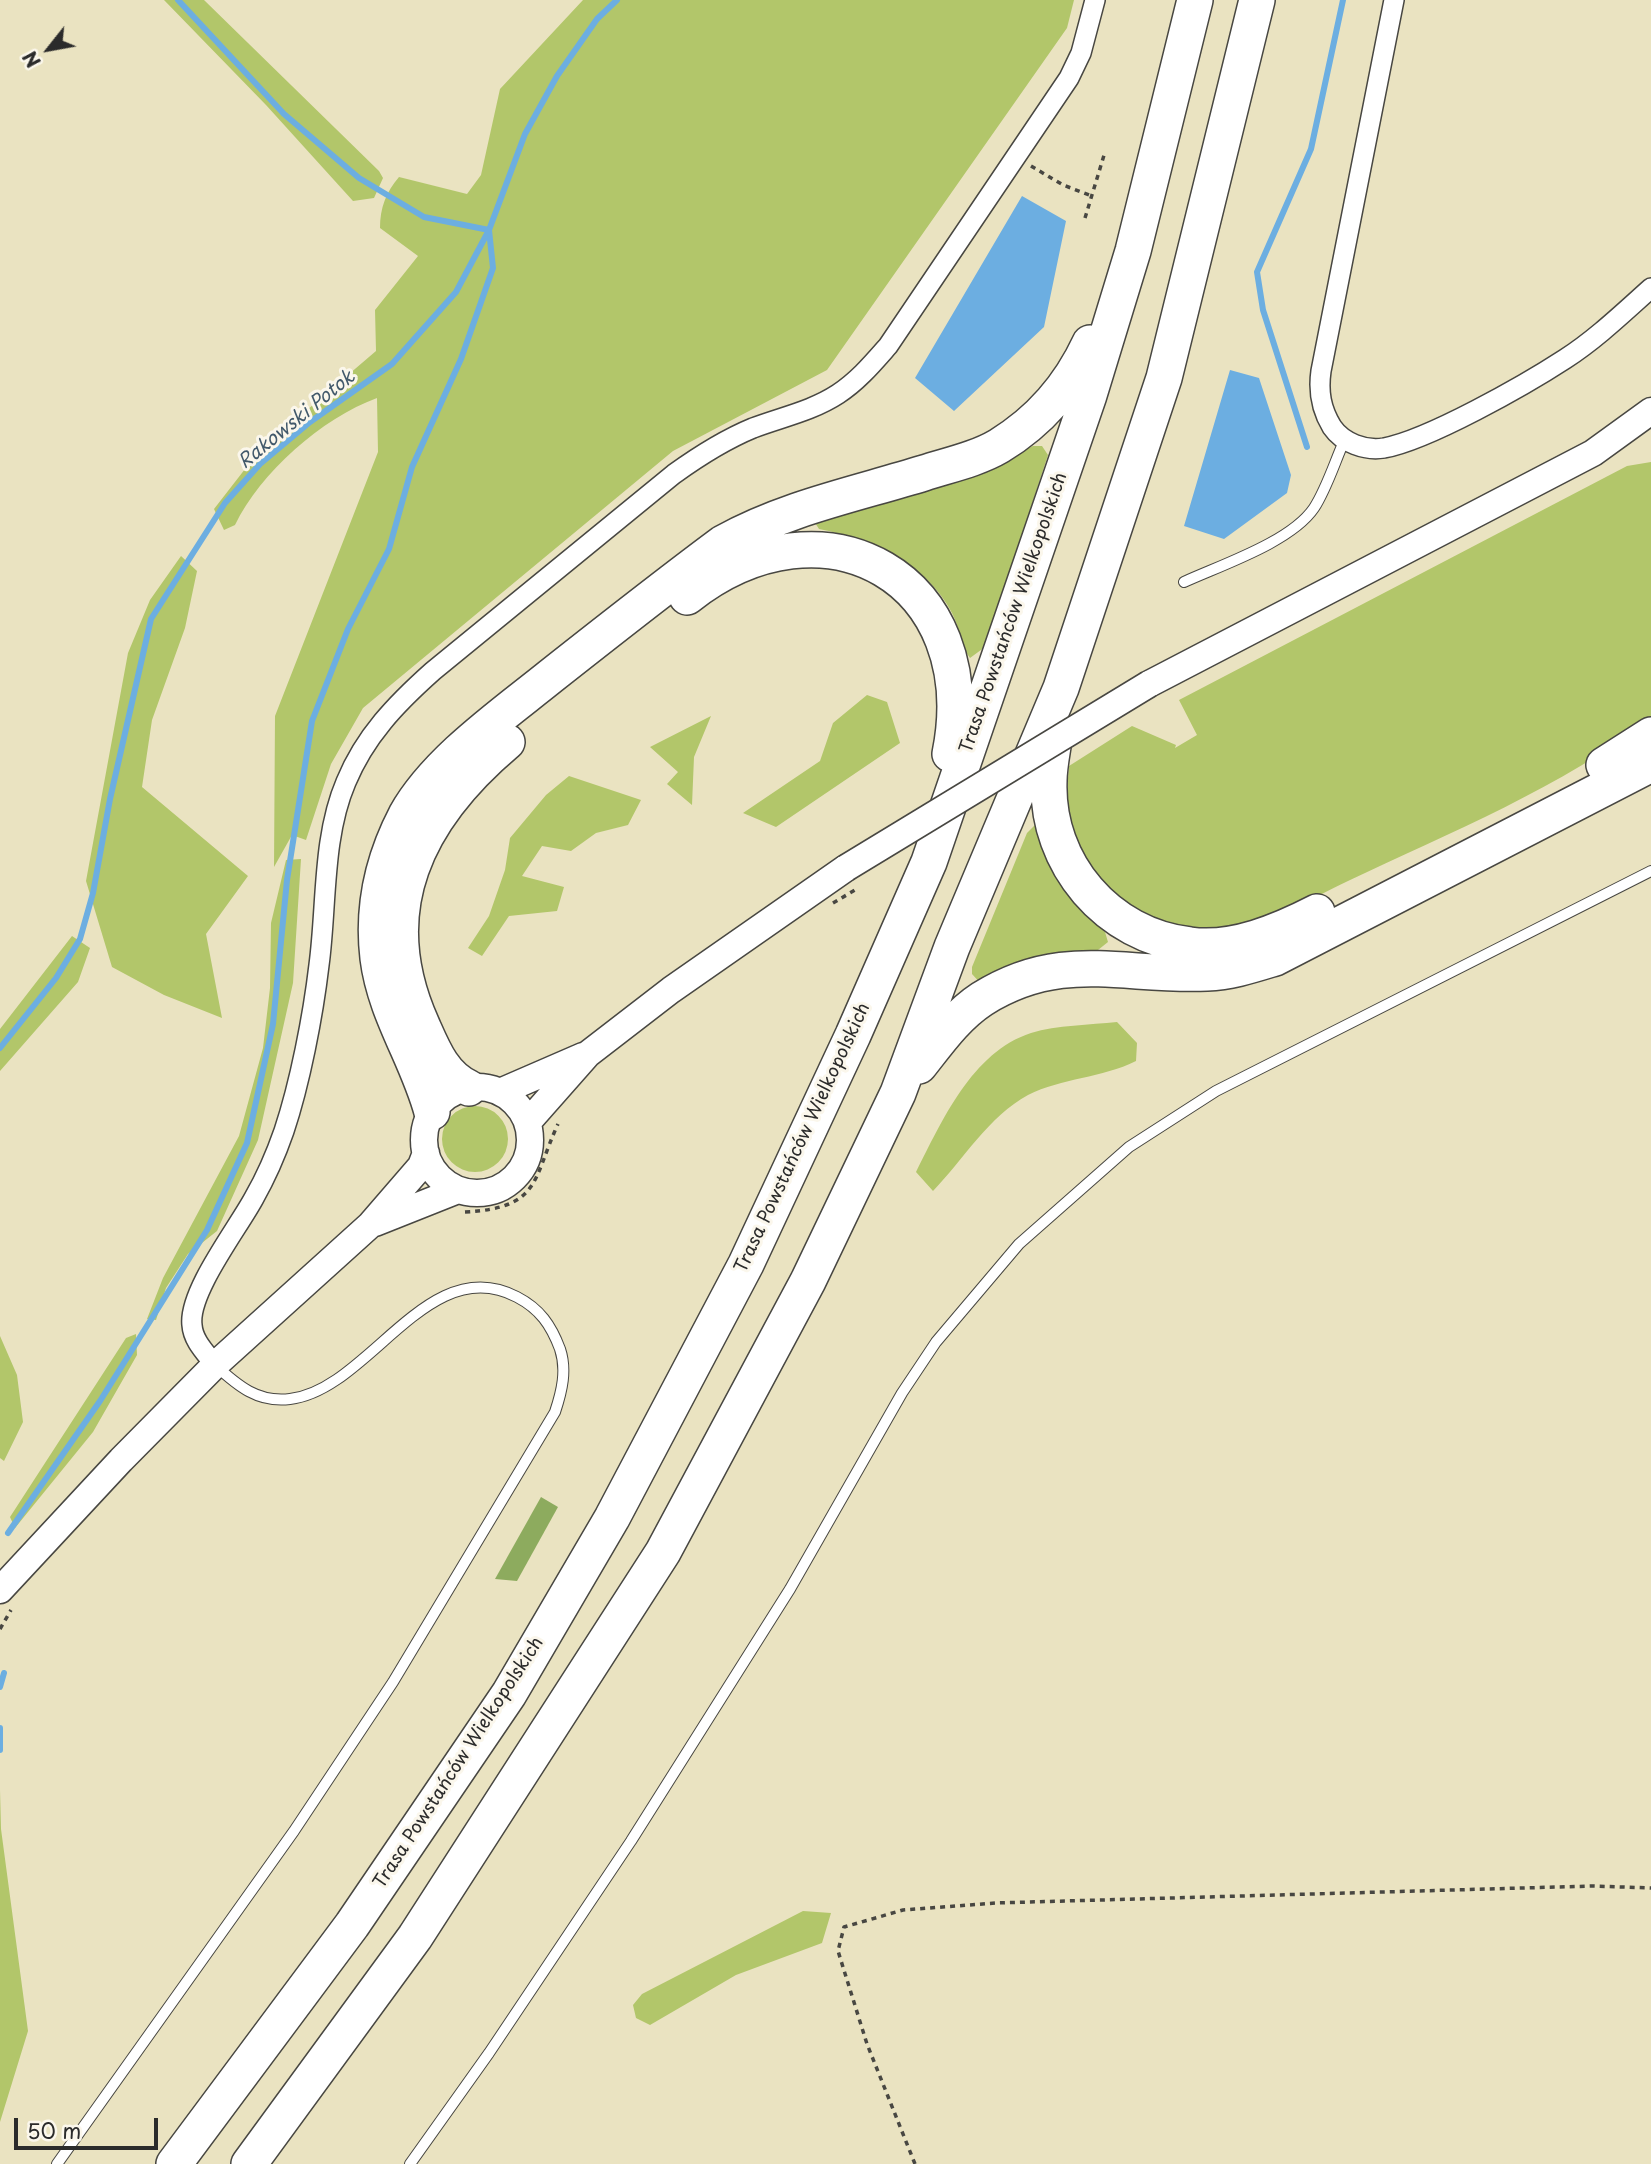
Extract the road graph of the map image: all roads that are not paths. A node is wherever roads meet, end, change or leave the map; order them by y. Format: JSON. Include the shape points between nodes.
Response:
{"nodes":[{"id":1,"x":1095,"y":0,"type":"edge"},
{"id":2,"x":1195,"y":0,"type":"edge"},
{"id":3,"x":1257,"y":0,"type":"edge"},
{"id":4,"x":1394,"y":0,"type":"edge"},
{"id":5,"x":1133,"y":251,"type":"junction"},
{"id":6,"x":1651,"y":288,"type":"edge"},
{"id":7,"x":1651,"y":411,"type":"edge"},
{"id":8,"x":1651,"y":435,"type":"edge"},
{"id":9,"x":1345,"y":439,"type":"junction"},
{"id":10,"x":1593,"y":453,"type":"junction"},
{"id":11,"x":1184,"y":582,"type":"dead end"},
{"id":12,"x":1061,"y":688,"type":"junction"},
{"id":13,"x":1651,"y":736,"type":"edge"},
{"id":14,"x":1651,"y":764,"type":"edge"},
{"id":15,"x":929,"y":862,"type":"junction"},
{"id":16,"x":1651,"y":871,"type":"edge"},
{"id":17,"x":588,"y":1054,"type":"junction"},
{"id":18,"x":485,"y":1090,"type":"junction"},
{"id":19,"x":898,"y":1093,"type":"junction"},
{"id":20,"x":432,"y":1112,"type":"junction"},
{"id":21,"x":528,"y":1122,"type":"junction"},
{"id":22,"x":426,"y":1153,"type":"junction"},
{"id":23,"x":458,"y":1190,"type":"junction"},
{"id":24,"x":370,"y":1225,"type":"junction"},
{"id":25,"x":215,"y":1365,"type":"junction"},
{"id":26,"x":0,"y":1590,"type":"edge"},
{"id":27,"x":57,"y":2164,"type":"edge"},
{"id":28,"x":174,"y":2164,"type":"edge"},
{"id":29,"x":249,"y":2164,"type":"edge"},
{"id":30,"x":410,"y":2164,"type":"edge"}],
"edges":[{"from":1,"to":25,"type":"street","via":[[1069,78],[888,345],[860,377],[811,409],[753,429],[692,461],[433,671],[394,705],[367,741],[345,784],[334,827],[319,967],[285,1128],[267,1175],[194,1306],[194,1336]]},
{"from":2,"to":5,"type":"highway","name":"Trasa Powstańców Wielkopolskich"},
{"from":3,"to":12,"type":"highway","via":[[1164,378]]},
{"from":4,"to":9,"type":"street","via":[[1320,382],[1321,406]]},
{"from":5,"to":15,"type":"highway","name":"Trasa Powstańców Wielkopolskich","via":[[1089,395]]},
{"from":5,"to":20,"type":"highway","via":[[1083,359],[1060,395],[998,447],[792,511],[723,543],[505,712],[428,784],[407,813],[392,846],[380,885],[376,923],[385,994]]},
{"from":6,"to":9,"type":"street","via":[[1563,360],[1420,436],[1382,448]]},
{"from":7,"to":10,"type":"main road"},
{"from":8,"to":10,"type":"main road"},
{"from":9,"to":11,"type":"lane","via":[[1314,508],[1299,523],[1270,542]]},
{"from":10,"to":17,"type":"main road","bridge":true,"via":[[1149,684],[846,868]]},
{"from":12,"to":13,"type":"highway","via":[[1049,781],[1052,817],[1077,879],[1118,921],[1149,936],[1192,946],[1233,944],[1292,925],[1558,790]]},
{"from":12,"to":19,"type":"highway","via":[[952,947]]},
{"from":14,"to":19,"type":"highway","via":[[1275,958],[1208,973],[1072,967],[1030,976],[981,1000],[948,1029]]},
{"from":15,"to":18,"type":"highway","via":[[955,731],[957,692],[950,653],[934,621],[913,592],[881,567],[842,552],[803,548],[765,554],[729,569],[695,591],[482,763],[428,828],[403,893],[405,975],[438,1060],[455,1080]]},
{"from":15,"to":28,"type":"highway","name":"Trasa Powstańców Wielkopolskich","via":[[746,1264],[612,1518],[509,1694],[384,1879]]},
{"from":16,"to":30,"type":"lane","via":[[1216,1090],[1129,1147],[1020,1244],[936,1342],[790,1589],[631,1841]]},
{"from":17,"to":18,"type":"main road"},
{"from":17,"to":21,"type":"main road"},
{"from":18,"to":20,"type":"main road","via":[[442,1101]]},
{"from":18,"to":21,"type":"main road","via":[[522,1110]]},
{"from":19,"to":29,"type":"highway","via":[[807,1281],[663,1552],[415,1937]]},
{"from":20,"to":22,"type":"main road","via":[[425,1132]]},
{"from":21,"to":23,"type":"main road","via":[[531,1139],[521,1172],[492,1191]]},
{"from":22,"to":23,"type":"main road","via":[[438,1175]]},
{"from":22,"to":24,"type":"main road","via":[[421,1166]]},
{"from":23,"to":24,"type":"main road"},
{"from":24,"to":25,"type":"main road"},
{"from":25,"to":26,"type":"main road"},
{"from":25,"to":27,"type":"lane","via":[[252,1395],[291,1399],[331,1383],[444,1296],[487,1288],[520,1298],[546,1320],[562,1355],[564,1373],[555,1412],[393,1682],[294,1831]]}]}
